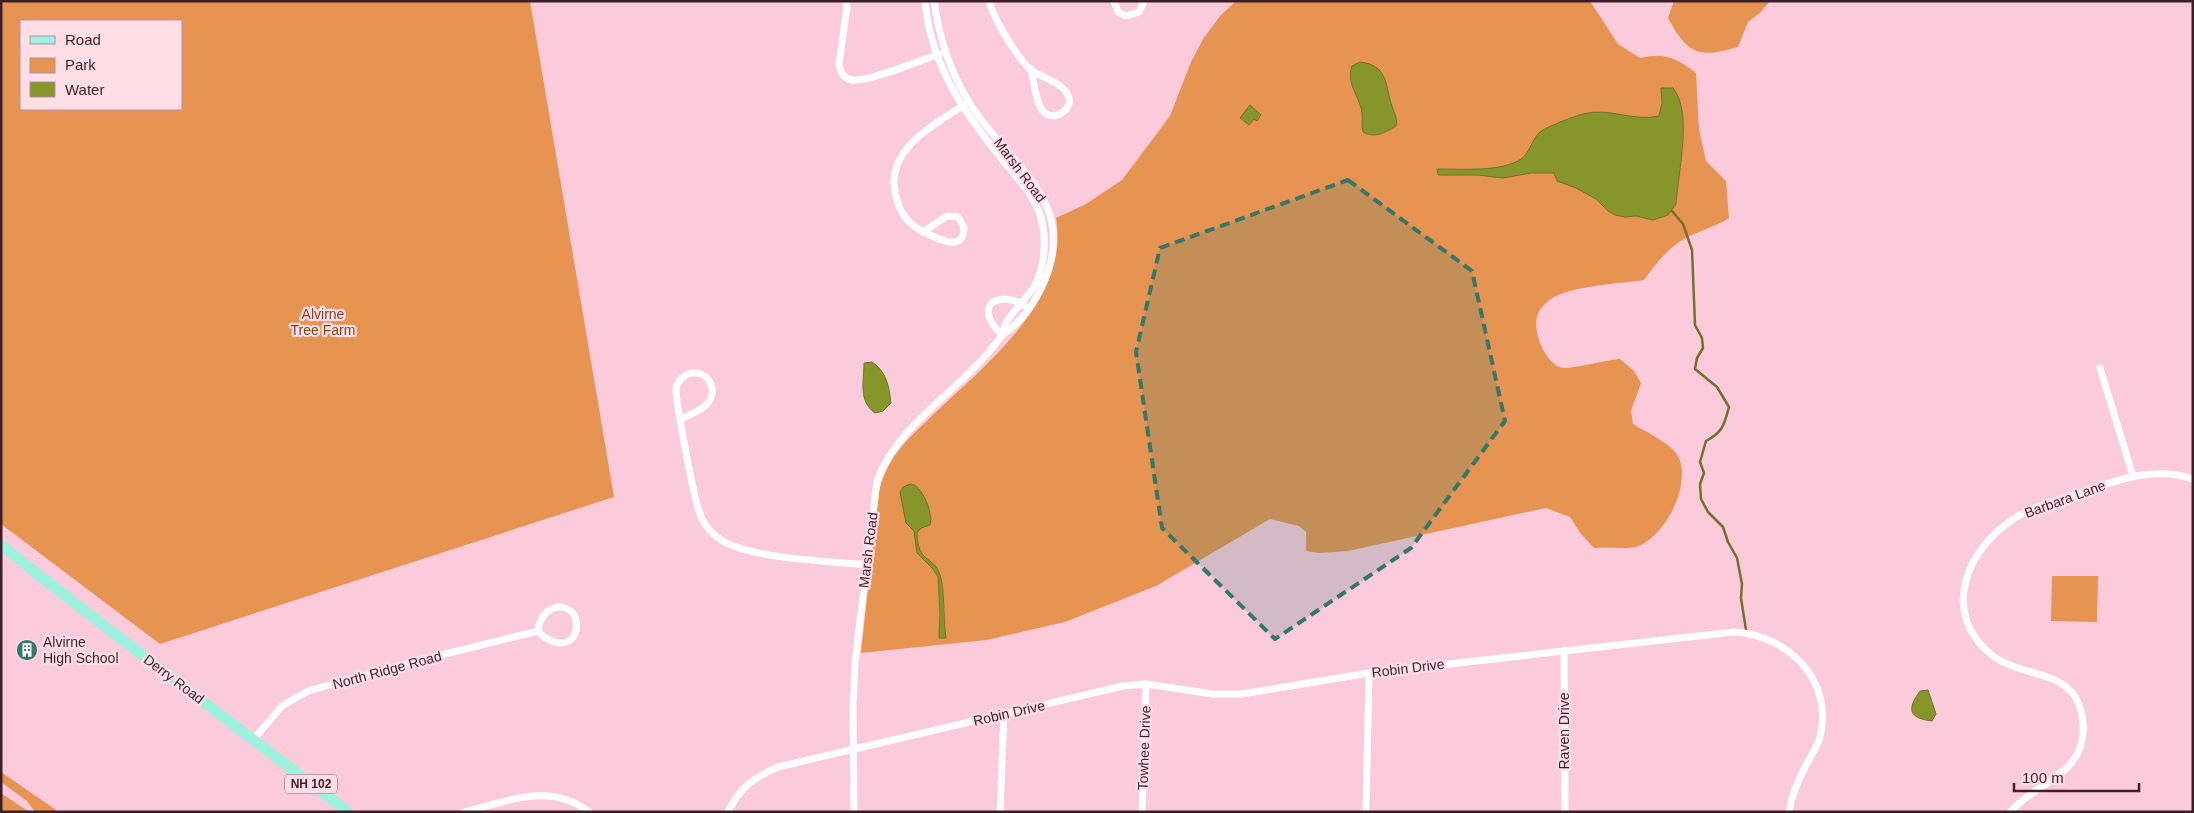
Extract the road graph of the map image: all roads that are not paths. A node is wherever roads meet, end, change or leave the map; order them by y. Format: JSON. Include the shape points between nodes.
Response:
{"nodes":[{"id":1,"x":845,"y":1,"type":"edge"},
{"id":2,"x":925,"y":1,"type":"edge"},
{"id":3,"x":934,"y":1,"type":"edge"},
{"id":4,"x":989,"y":1,"type":"edge"},
{"id":5,"x":1114,"y":1,"type":"edge"},
{"id":6,"x":1144,"y":1,"type":"edge"},
{"id":7,"x":946,"y":52,"type":"junction"},
{"id":8,"x":936,"y":55,"type":"junction"},
{"id":9,"x":1031,"y":69,"type":"junction"},
{"id":10,"x":968,"y":102,"type":"junction"},
{"id":11,"x":962,"y":106,"type":"junction"},
{"id":12,"x":923,"y":232,"type":"junction"},
{"id":13,"x":1021,"y":304,"type":"junction"},
{"id":14,"x":1028,"y":309,"type":"junction"},
{"id":15,"x":1002,"y":335,"type":"junction"},
{"id":16,"x":2100,"y":368,"type":"dead end"},
{"id":17,"x":681,"y":419,"type":"junction"},
{"id":18,"x":2133,"y":476,"type":"junction"},
{"id":19,"x":2193,"y":479,"type":"edge"},
{"id":20,"x":1,"y":545,"type":"edge"},
{"id":21,"x":867,"y":565,"type":"junction"},
{"id":22,"x":538,"y":631,"type":"junction"},
{"id":23,"x":1564,"y":650,"type":"junction"},
{"id":24,"x":1369,"y":673,"type":"junction"},
{"id":25,"x":1146,"y":684,"type":"junction"},
{"id":26,"x":1004,"y":714,"type":"junction"},
{"id":27,"x":253,"y":740,"type":"junction"},
{"id":28,"x":854,"y":749,"type":"junction"},
{"id":29,"x":348,"y":812,"type":"edge"},
{"id":30,"x":464,"y":812,"type":"edge"},
{"id":31,"x":589,"y":812,"type":"edge"},
{"id":32,"x":728,"y":812,"type":"edge"},
{"id":33,"x":854,"y":812,"type":"edge"},
{"id":34,"x":1000,"y":812,"type":"edge"},
{"id":35,"x":1142,"y":812,"type":"edge"},
{"id":36,"x":1366,"y":812,"type":"edge"},
{"id":37,"x":1565,"y":812,"type":"edge"},
{"id":38,"x":1789,"y":812,"type":"edge"},
{"id":39,"x":2010,"y":812,"type":"edge"}],
"edges":[{"from":1,"to":8,"type":"street","via":[[847,7],[839,64],[846,78],[866,78]]},
{"from":2,"to":8,"type":"street","name":"Marsh Road"},
{"from":3,"to":7,"type":"street","name":"Marsh Road"},
{"from":4,"to":9,"type":"street","via":[[1007,37]]},
{"from":5,"to":6,"type":"street","via":[[1118,12],[1126,16],[1136,15]]},
{"from":7,"to":8,"type":"street"},
{"from":7,"to":10,"type":"street","name":"Marsh Road"},
{"from":8,"to":11,"type":"street","name":"Marsh Road"},
{"from":9,"to":9,"type":"street","via":[[1041,109],[1054,116],[1063,113],[1069,100],[1066,91]]},
{"from":10,"to":11,"type":"street"},
{"from":10,"to":14,"type":"street","name":"Marsh Road","via":[[1035,185],[1050,210],[1051,261],[1040,291]]},
{"from":11,"to":12,"type":"street","via":[[911,142],[896,167],[894,188],[899,208],[910,225]]},
{"from":11,"to":13,"type":"street","name":"Marsh Road","via":[[1028,191],[1042,219],[1044,244],[1040,274]]},
{"from":12,"to":12,"type":"street","via":[[951,243],[960,239],[964,229],[960,219],[950,215]]},
{"from":13,"to":14,"type":"street"},
{"from":13,"to":15,"type":"street","name":"Marsh Road","via":[[1006,322]]},
{"from":13,"to":15,"type":"street","via":[[1001,298],[992,304],[990,320]]},
{"from":14,"to":15,"type":"street","name":"Marsh Road","via":[[1014,328]]},
{"from":15,"to":21,"type":"street","name":"Marsh Road","via":[[886,460],[877,481]]},
{"from":16,"to":18,"type":"street"},
{"from":17,"to":17,"type":"street","via":[[676,394],[679,382],[688,374],[705,376],[712,386],[712,398],[704,407]]},
{"from":17,"to":21,"type":"street","via":[[698,510],[716,537],[747,552]]},
{"from":18,"to":19,"type":"street","name":"Barbara Lane","via":[[2165,473]]},
{"from":18,"to":39,"type":"street","name":"Barbara Lane","via":[[2016,517],[1986,542],[1966,575],[1963,594],[1965,614],[1972,632],[1984,648],[2000,661],[2046,675],[2062,685],[2075,699],[2082,717],[2083,736],[2072,763]]},
{"from":20,"to":27,"type":"main road","name":"Derry Road","number":"NH 102"},
{"from":21,"to":28,"type":"street","name":"Marsh Road","via":[[855,663]]},
{"from":22,"to":22,"type":"street","via":[[554,644],[565,643],[577,630],[575,616],[567,608],[554,607],[544,614]]},
{"from":22,"to":27,"type":"street","name":"North Ridge Road","via":[[308,691],[282,706]]},
{"from":23,"to":24,"type":"street","name":"Robin Drive"},
{"from":23,"to":37,"type":"street","name":"Raven Drive"},
{"from":23,"to":38,"type":"street","name":"Robin Drive","via":[[1734,632],[1763,637],[1789,651],[1803,665],[1817,690],[1821,709],[1816,747],[1798,781]]},
{"from":24,"to":25,"type":"street","name":"Robin Drive","via":[[1242,694],[1213,694]]},
{"from":24,"to":36,"type":"street"},
{"from":25,"to":26,"type":"street","name":"Robin Drive","via":[[1123,686]]},
{"from":25,"to":35,"type":"street","name":"Towhee Drive"},
{"from":26,"to":28,"type":"street","name":"Robin Drive"},
{"from":26,"to":34,"type":"street"},
{"from":27,"to":29,"type":"main road","name":"Derry Road","number":"NH 102"},
{"from":28,"to":32,"type":"street","name":"Robin Drive","via":[[778,767],[754,778],[736,795]]},
{"from":28,"to":33,"type":"street","name":"Marsh Road"},
{"from":30,"to":31,"type":"street","via":[[540,795],[561,796]]}]}
